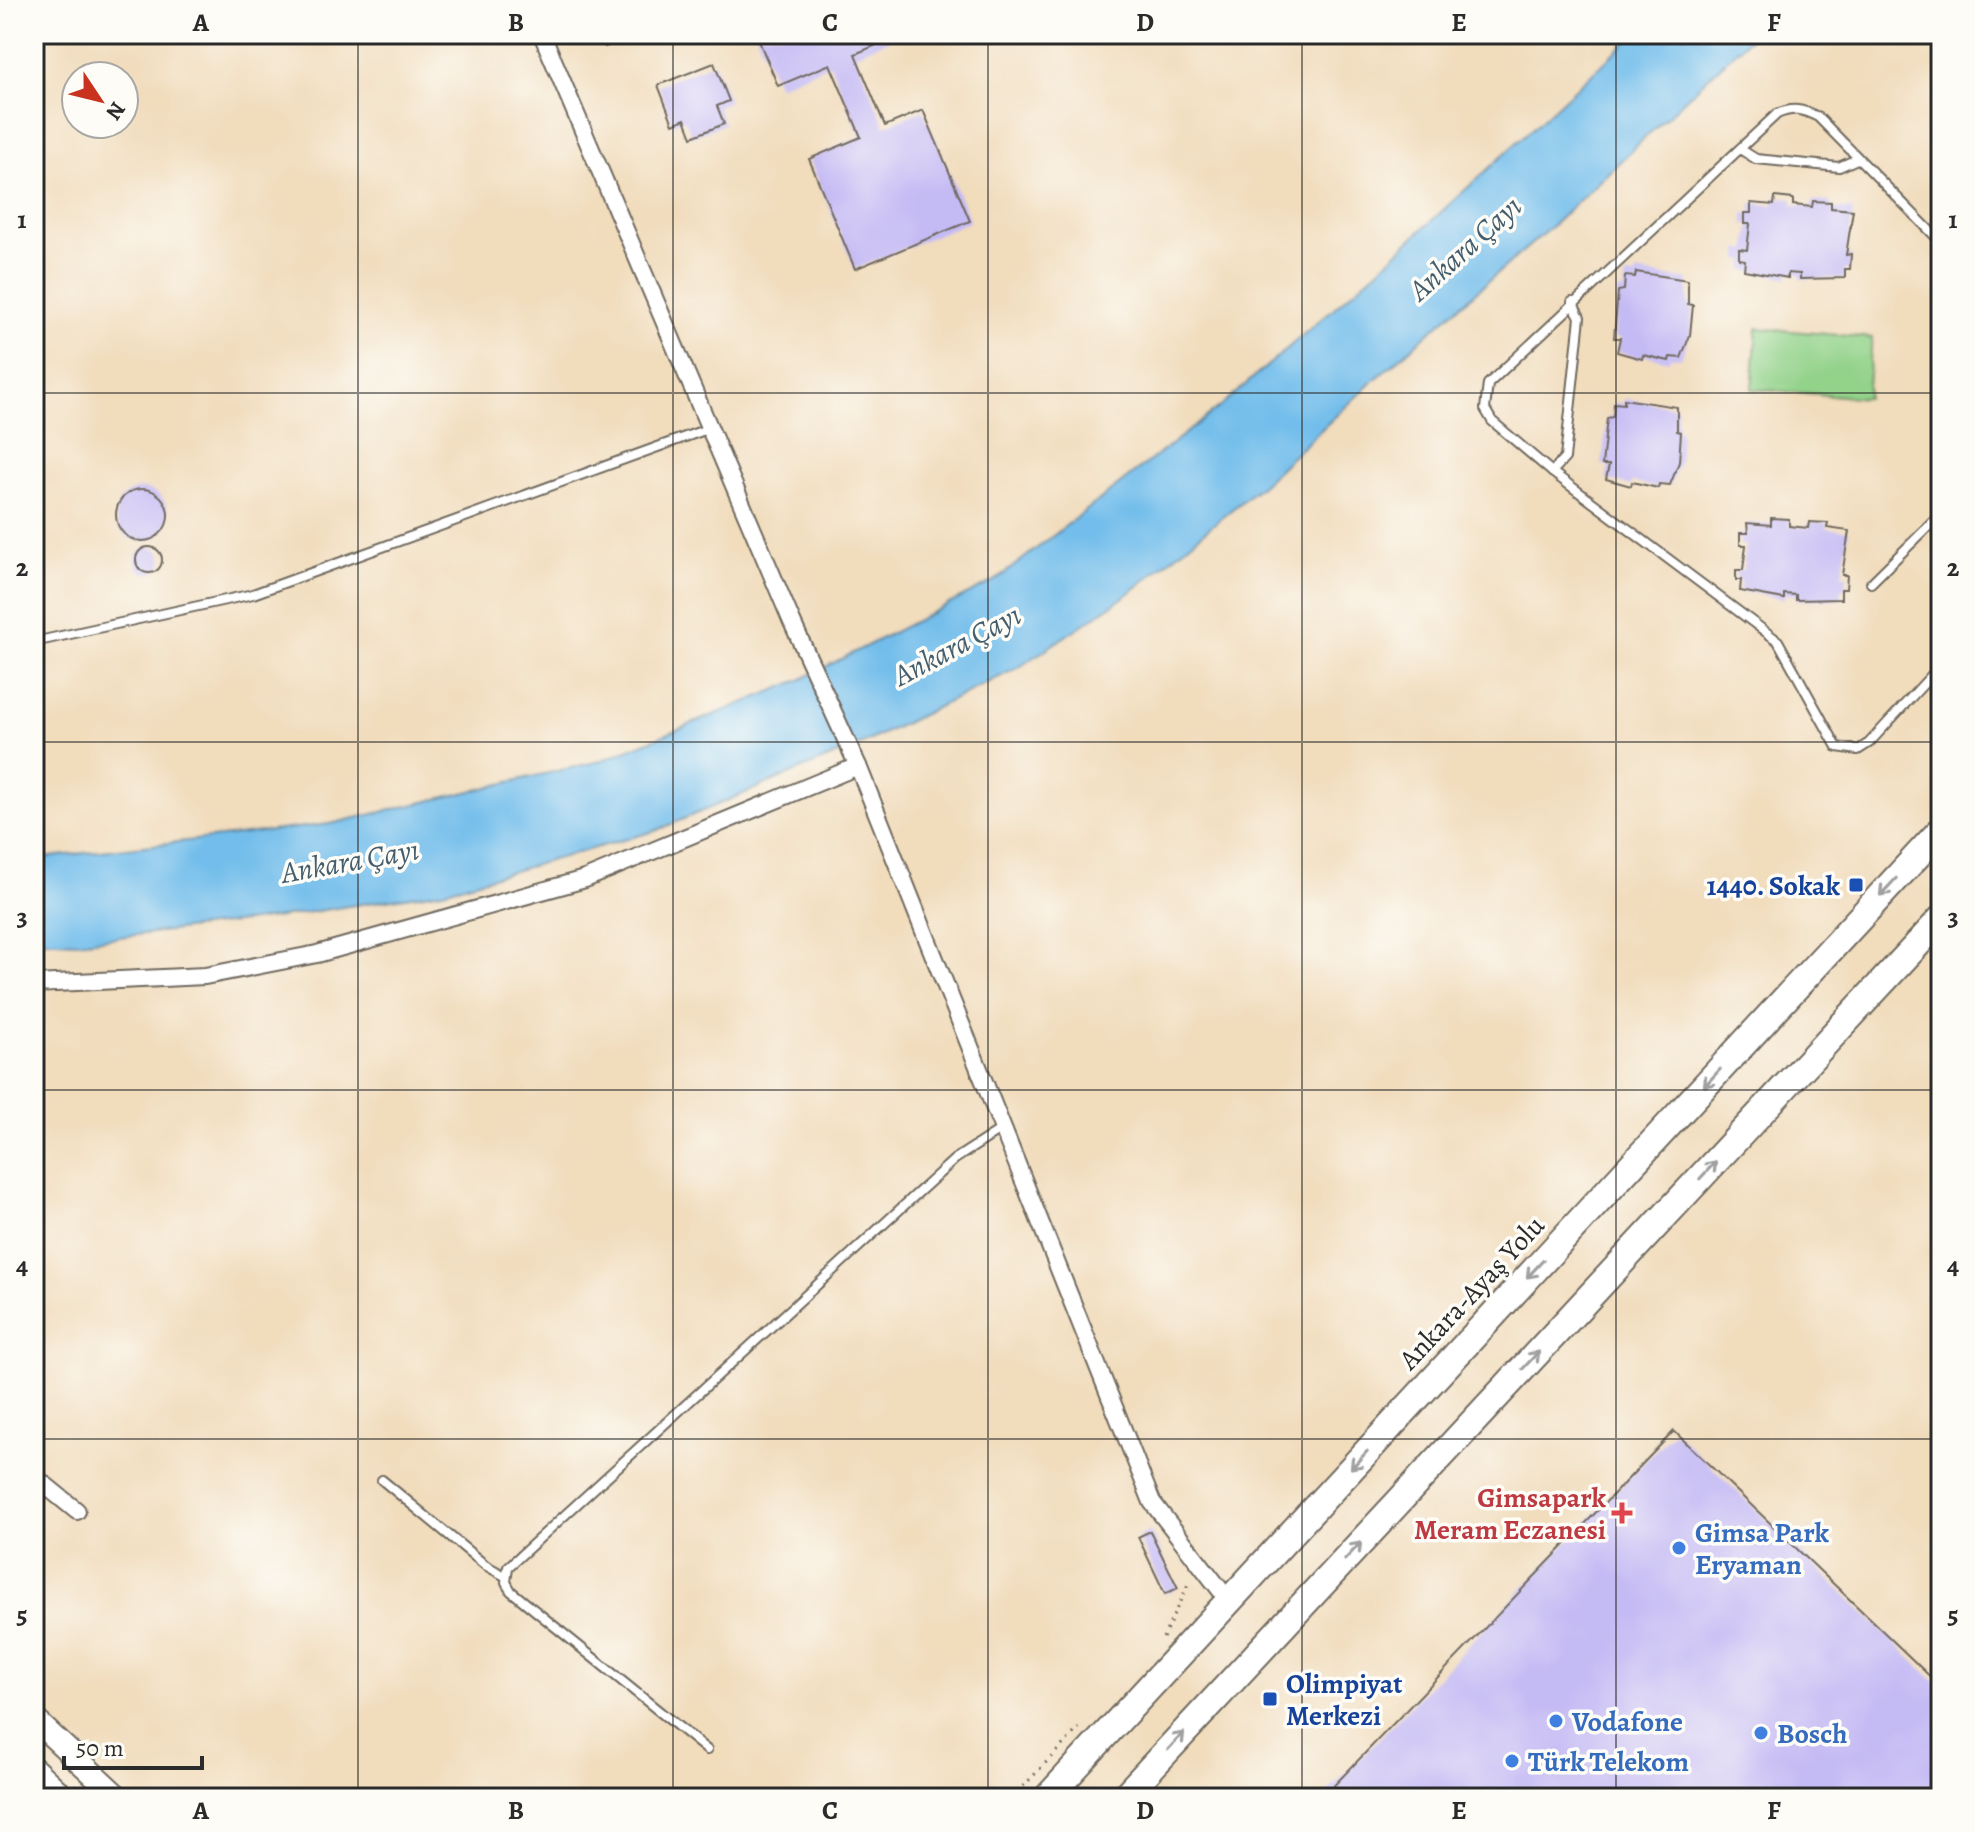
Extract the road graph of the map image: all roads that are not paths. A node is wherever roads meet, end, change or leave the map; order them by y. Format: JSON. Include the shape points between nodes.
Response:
{"nodes":[{"id":1,"x":542,"y":34,"type":"edge"},
{"id":2,"x":1740,"y":149,"type":"junction"},
{"id":3,"x":1857,"y":159,"type":"junction"},
{"id":4,"x":1941,"y":242,"type":"edge"},
{"id":5,"x":1572,"y":302,"type":"junction"},
{"id":6,"x":711,"y":428,"type":"junction"},
{"id":7,"x":1552,"y":472,"type":"junction"},
{"id":8,"x":1941,"y":514,"type":"edge"},
{"id":9,"x":1871,"y":583,"type":"dead end"},
{"id":10,"x":34,"y":642,"type":"edge"},
{"id":11,"x":1941,"y":665,"type":"edge"},
{"id":12,"x":858,"y":766,"type":"junction"},
{"id":13,"x":1941,"y":830,"type":"edge"},
{"id":14,"x":1941,"y":919,"type":"edge"},
{"id":15,"x":34,"y":984,"type":"edge"},
{"id":16,"x":1003,"y":1128,"type":"junction"},
{"id":17,"x":34,"y":1476,"type":"edge"},
{"id":18,"x":382,"y":1480,"type":"dead end"},
{"id":19,"x":77,"y":1511,"type":"dead end"},
{"id":20,"x":505,"y":1576,"type":"junction"},
{"id":21,"x":1229,"y":1601,"type":"junction"},
{"id":22,"x":34,"y":1719,"type":"edge"},
{"id":23,"x":707,"y":1750,"type":"dead end"},
{"id":24,"x":34,"y":1769,"type":"edge"},
{"id":25,"x":65,"y":1798,"type":"edge"},
{"id":26,"x":119,"y":1798,"type":"edge"},
{"id":27,"x":1047,"y":1798,"type":"edge"},
{"id":28,"x":1123,"y":1798,"type":"edge"}],
"edges":[{"from":1,"to":6,"type":"street"},
{"from":2,"to":3,"type":"lane","via":[[1756,159],[1839,167]]},
{"from":2,"to":3,"type":"lane","via":[[1777,114],[1803,109],[1818,117]]},
{"from":2,"to":5,"type":"lane"},
{"from":3,"to":4,"type":"lane"},
{"from":5,"to":7,"type":"lane","via":[[1580,317],[1565,458]]},
{"from":5,"to":7,"type":"lane","via":[[1488,384],[1484,396],[1492,421]]},
{"from":6,"to":10,"type":"lane","via":[[253,594]]},
{"from":6,"to":12,"type":"street"},
{"from":7,"to":11,"type":"lane","via":[[1778,641],[1837,747],[1858,750],[1869,743]]},
{"from":8,"to":9,"type":"lane"},
{"from":12,"to":15,"type":"street","via":[[585,879],[317,954],[205,976]]},
{"from":12,"to":16,"type":"street"},
{"from":13,"to":21,"type":"highway","name":"Ankara-Ayaş Yolu","one_way":true},
{"from":28,"to":14,"type":"highway","one_way":true},
{"from":16,"to":20,"type":"lane","via":[[955,1159],[511,1563]]},
{"from":16,"to":21,"type":"street","via":[[1152,1502]]},
{"from":17,"to":19,"type":"street"},
{"from":18,"to":20,"type":"lane","via":[[492,1571]]},
{"from":20,"to":23,"type":"lane","via":[[511,1591]]},
{"from":21,"to":27,"type":"highway","name":"Ankara-Ayaş Yolu"},
{"from":22,"to":26,"type":"main road"},
{"from":24,"to":25,"type":"main road"}]}
